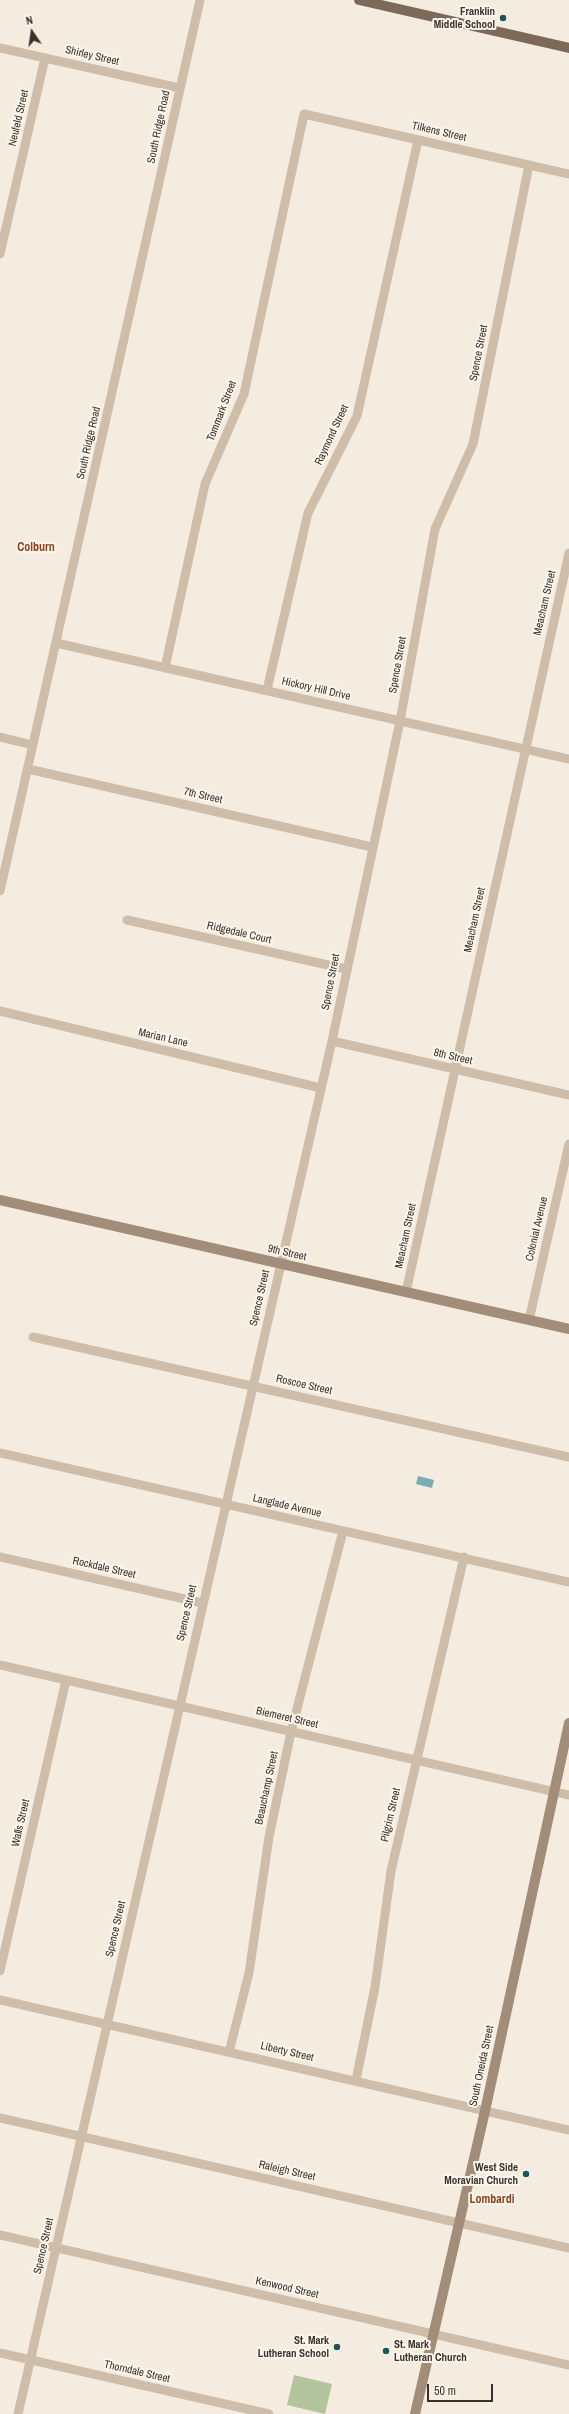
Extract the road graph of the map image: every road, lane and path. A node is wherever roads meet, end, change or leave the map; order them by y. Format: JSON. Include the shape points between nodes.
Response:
{"nodes":[{"id":1,"x":200,"y":0,"type":"edge"},
{"id":2,"x":359,"y":0,"type":"edge"},
{"id":3,"x":0,"y":48,"type":"edge"},
{"id":4,"x":569,"y":48,"type":"edge"},
{"id":5,"x":45,"y":58,"type":"junction"},
{"id":6,"x":180,"y":88,"type":"junction"},
{"id":7,"x":304,"y":114,"type":"joint"},
{"id":8,"x":418,"y":140,"type":"junction"},
{"id":9,"x":529,"y":165,"type":"junction"},
{"id":10,"x":569,"y":174,"type":"edge"},
{"id":11,"x":0,"y":254,"type":"edge"},
{"id":12,"x":569,"y":553,"type":"edge"},
{"id":13,"x":56,"y":643,"type":"junction"},
{"id":14,"x":165,"y":668,"type":"junction"},
{"id":15,"x":267,"y":690,"type":"junction"},
{"id":16,"x":400,"y":721,"type":"junction"},
{"id":17,"x":0,"y":737,"type":"edge"},
{"id":18,"x":33,"y":745,"type":"junction"},
{"id":19,"x":524,"y":749,"type":"junction"},
{"id":20,"x":569,"y":759,"type":"edge"},
{"id":21,"x":28,"y":769,"type":"junction"},
{"id":22,"x":372,"y":847,"type":"junction"},
{"id":23,"x":0,"y":891,"type":"edge"},
{"id":24,"x":127,"y":920,"type":"dead end"},
{"id":25,"x":346,"y":969,"type":"junction"},
{"id":26,"x":0,"y":1011,"type":"edge"},
{"id":27,"x":332,"y":1041,"type":"junction"},
{"id":28,"x":455,"y":1069,"type":"junction"},
{"id":29,"x":321,"y":1088,"type":"junction"},
{"id":30,"x":569,"y":1095,"type":"edge"},
{"id":31,"x":569,"y":1144,"type":"edge"},
{"id":32,"x":0,"y":1200,"type":"edge"},
{"id":33,"x":280,"y":1264,"type":"junction"},
{"id":34,"x":406,"y":1292,"type":"junction"},
{"id":35,"x":529,"y":1320,"type":"junction"},
{"id":36,"x":569,"y":1329,"type":"edge"},
{"id":37,"x":33,"y":1337,"type":"dead end"},
{"id":38,"x":252,"y":1385,"type":"junction"},
{"id":39,"x":0,"y":1453,"type":"edge"},
{"id":40,"x":569,"y":1458,"type":"edge"},
{"id":41,"x":224,"y":1504,"type":"junction"},
{"id":42,"x":343,"y":1532,"type":"junction"},
{"id":43,"x":0,"y":1557,"type":"edge"},
{"id":44,"x":464,"y":1557,"type":"junction"},
{"id":45,"x":569,"y":1582,"type":"edge"},
{"id":46,"x":202,"y":1603,"type":"junction"},
{"id":47,"x":0,"y":1665,"type":"edge"},
{"id":48,"x":66,"y":1680,"type":"junction"},
{"id":49,"x":178,"y":1706,"type":"junction"},
{"id":50,"x":569,"y":1723,"type":"edge"},
{"id":51,"x":291,"y":1732,"type":"junction"},
{"id":52,"x":416,"y":1760,"type":"junction"},
{"id":53,"x":554,"y":1792,"type":"junction"},
{"id":54,"x":569,"y":1795,"type":"edge"},
{"id":55,"x":0,"y":1971,"type":"edge"},
{"id":56,"x":0,"y":2000,"type":"edge"},
{"id":57,"x":106,"y":2024,"type":"junction"},
{"id":58,"x":229,"y":2052,"type":"junction"},
{"id":59,"x":356,"y":2080,"type":"junction"},
{"id":60,"x":485,"y":2111,"type":"junction"},
{"id":61,"x":0,"y":2118,"type":"edge"},
{"id":62,"x":569,"y":2130,"type":"edge"},
{"id":63,"x":81,"y":2137,"type":"junction"},
{"id":64,"x":460,"y":2223,"type":"junction"},
{"id":65,"x":0,"y":2236,"type":"edge"},
{"id":66,"x":56,"y":2248,"type":"junction"},
{"id":67,"x":569,"y":2248,"type":"edge"},
{"id":68,"x":434,"y":2334,"type":"junction"},
{"id":69,"x":0,"y":2353,"type":"edge"},
{"id":70,"x":31,"y":2360,"type":"junction"},
{"id":71,"x":569,"y":2365,"type":"edge"},
{"id":72,"x":18,"y":2414,"type":"edge"},
{"id":73,"x":269,"y":2414,"type":"edge"},
{"id":74,"x":415,"y":2414,"type":"edge"}],
"edges":[{"from":1,"to":6,"type":"street","name":"South Ridge Road"},
{"from":2,"to":4,"type":"main road"},
{"from":3,"to":5,"type":"street","name":"Shirley Street"},
{"from":5,"to":6,"type":"street","name":"Shirley Street"},
{"from":5,"to":11,"type":"street","name":"Neufeld Street"},
{"from":6,"to":13,"type":"street","name":"South Ridge Road"},
{"from":7,"to":8,"type":"street","name":"Tilkens Street"},
{"from":7,"to":14,"type":"street","name":"Tommark Street","via":[[244,394],[205,484]]},
{"from":8,"to":9,"type":"street","name":"Tilkens Street"},
{"from":8,"to":15,"type":"street","name":"Raymond Street","via":[[357,416],[308,513]]},
{"from":9,"to":10,"type":"street","name":"Tilkens Street"},
{"from":9,"to":16,"type":"street","name":"Spence Street","via":[[473,444],[435,529]]},
{"from":12,"to":19,"type":"street","name":"Meacham Street"},
{"from":13,"to":14,"type":"street","name":"Hickory Hill Drive"},
{"from":13,"to":18,"type":"street","name":"South Ridge Road"},
{"from":14,"to":15,"type":"street","name":"Hickory Hill Drive"},
{"from":15,"to":16,"type":"street","name":"Hickory Hill Drive"},
{"from":16,"to":19,"type":"street","name":"Hickory Hill Drive"},
{"from":16,"to":22,"type":"street","name":"Spence Street"},
{"from":17,"to":18,"type":"street"},
{"from":18,"to":21,"type":"street","name":"South Ridge Road"},
{"from":19,"to":20,"type":"street","name":"Hickory Hill Drive"},
{"from":19,"to":28,"type":"street","name":"Meacham Street"},
{"from":21,"to":22,"type":"street","name":"7th Street"},
{"from":21,"to":23,"type":"street","name":"South Ridge Road"},
{"from":22,"to":25,"type":"street","name":"Spence Street"},
{"from":24,"to":25,"type":"street","name":"Ridgedale Court"},
{"from":25,"to":27,"type":"street","name":"Spence Street"},
{"from":26,"to":29,"type":"street","name":"Marian Lane"},
{"from":27,"to":28,"type":"street","name":"8th Street"},
{"from":27,"to":29,"type":"street","name":"Spence Street"},
{"from":28,"to":30,"type":"street","name":"8th Street"},
{"from":28,"to":34,"type":"street","name":"Meacham Street"},
{"from":29,"to":33,"type":"street","name":"Spence Street"},
{"from":31,"to":35,"type":"street","name":"Colonial Avenue"},
{"from":32,"to":33,"type":"street","name":"9th Street"},
{"from":33,"to":34,"type":"street","name":"9th Street"},
{"from":33,"to":38,"type":"street","name":"Spence Street"},
{"from":34,"to":35,"type":"street","name":"9th Street"},
{"from":35,"to":36,"type":"street","name":"9th Street"},
{"from":37,"to":38,"type":"street","name":"Roscoe Street"},
{"from":38,"to":40,"type":"street","name":"Roscoe Street"},
{"from":38,"to":41,"type":"street","name":"Spence Street"},
{"from":39,"to":41,"type":"street","name":"Langlade Avenue"},
{"from":41,"to":42,"type":"street","name":"Langlade Avenue"},
{"from":41,"to":46,"type":"street","name":"Spence Street"},
{"from":42,"to":44,"type":"street","name":"Langlade Avenue"},
{"from":42,"to":51,"type":"street","name":"Beauchamp Street"},
{"from":43,"to":46,"type":"street","name":"Rockdale Street"},
{"from":44,"to":45,"type":"street","name":"Langlade Avenue"},
{"from":44,"to":52,"type":"street","name":"Pilgrim Street"},
{"from":46,"to":49,"type":"street","name":"Spence Street"},
{"from":47,"to":48,"type":"street","name":"Biemeret Street"},
{"from":48,"to":49,"type":"street","name":"Biemeret Street"},
{"from":48,"to":55,"type":"street","name":"Walls Street"},
{"from":49,"to":51,"type":"street","name":"Biemeret Street"},
{"from":49,"to":57,"type":"street","name":"Spence Street"},
{"from":50,"to":53,"type":"street","name":"South Oneida Street"},
{"from":51,"to":52,"type":"street","name":"Biemeret Street"},
{"from":51,"to":58,"type":"street","name":"Beauchamp Street","via":[[269,1837],[249,1973]]},
{"from":52,"to":53,"type":"street","name":"Biemeret Street"},
{"from":52,"to":59,"type":"street","name":"Pilgrim Street","via":[[391,1871],[375,1987]]},
{"from":53,"to":54,"type":"street","name":"Biemeret Street"},
{"from":53,"to":60,"type":"street","name":"South Oneida Street"},
{"from":56,"to":57,"type":"street","name":"Liberty Street"},
{"from":57,"to":58,"type":"street","name":"Liberty Street"},
{"from":57,"to":63,"type":"street","name":"Spence Street"},
{"from":58,"to":59,"type":"street","name":"Liberty Street"},
{"from":59,"to":60,"type":"street","name":"Liberty Street"},
{"from":60,"to":62,"type":"street","name":"Liberty Street"},
{"from":60,"to":64,"type":"street","name":"South Oneida Street"},
{"from":61,"to":63,"type":"street","name":"Raleigh Street"},
{"from":63,"to":64,"type":"street","name":"Raleigh Street"},
{"from":63,"to":66,"type":"street","name":"Spence Street"},
{"from":64,"to":67,"type":"street","name":"Raleigh Street"},
{"from":64,"to":68,"type":"street","name":"South Oneida Street"},
{"from":65,"to":66,"type":"street","name":"Kenwood Street"},
{"from":66,"to":68,"type":"street","name":"Kenwood Street"},
{"from":66,"to":70,"type":"street","name":"Spence Street"},
{"from":68,"to":71,"type":"street","name":"Kenwood Street"},
{"from":68,"to":74,"type":"street","name":"South Oneida Street"},
{"from":69,"to":70,"type":"street","name":"Thorndale Street"},
{"from":70,"to":72,"type":"street","name":"Spence Street"},
{"from":70,"to":73,"type":"street","name":"Thorndale Street"}]}
